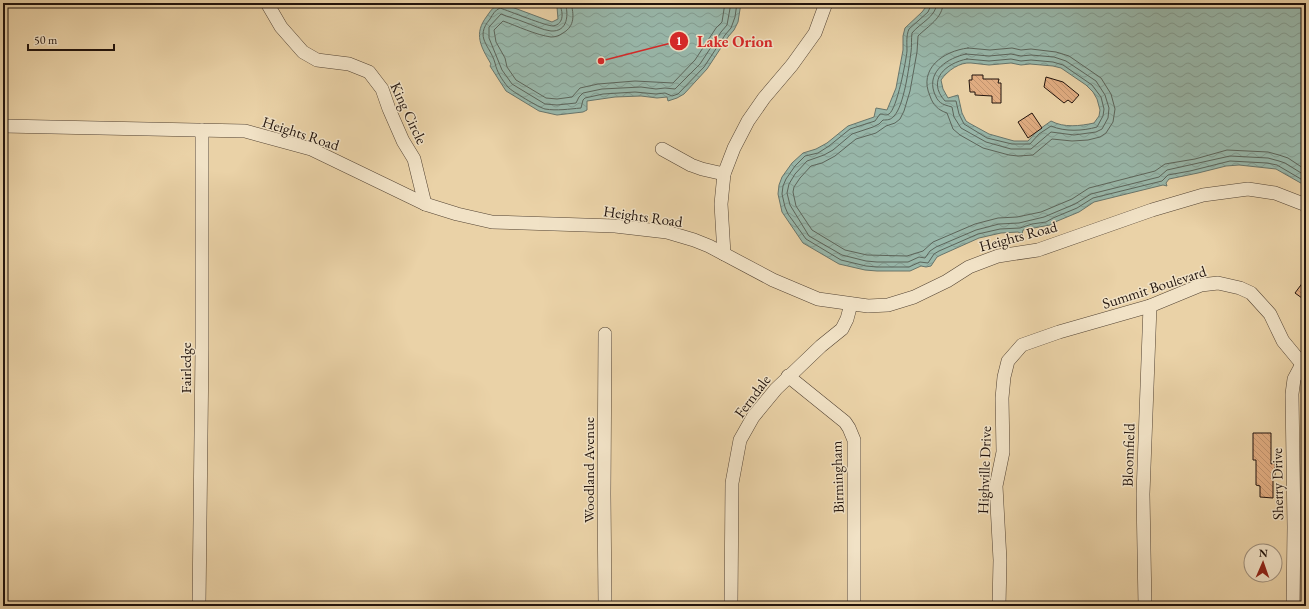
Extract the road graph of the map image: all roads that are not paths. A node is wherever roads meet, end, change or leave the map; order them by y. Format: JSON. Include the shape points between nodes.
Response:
{"nodes":[{"id":1,"x":267,"y":3,"type":"edge"},
{"id":2,"x":826,"y":3,"type":"edge"},
{"id":3,"x":3,"y":126,"type":"edge"},
{"id":4,"x":202,"y":130,"type":"junction"},
{"id":5,"x":662,"y":149,"type":"dead end"},
{"id":6,"x":724,"y":174,"type":"junction"},
{"id":7,"x":425,"y":204,"type":"junction"},
{"id":8,"x":1306,"y":205,"type":"edge"},
{"id":9,"x":724,"y":254,"type":"junction"},
{"id":10,"x":851,"y":304,"type":"junction"},
{"id":11,"x":1150,"y":306,"type":"junction"},
{"id":12,"x":605,"y":334,"type":"dead end"},
{"id":13,"x":1008,"y":361,"type":"joint"},
{"id":14,"x":1304,"y":363,"type":"edge"},
{"id":15,"x":788,"y":376,"type":"junction"},
{"id":16,"x":199,"y":606,"type":"edge"},
{"id":17,"x":605,"y":606,"type":"edge"},
{"id":18,"x":731,"y":606,"type":"edge"},
{"id":19,"x":854,"y":606,"type":"edge"},
{"id":20,"x":999,"y":606,"type":"edge"},
{"id":21,"x":1145,"y":606,"type":"edge"},
{"id":22,"x":1293,"y":606,"type":"edge"}],
"edges":[{"from":1,"to":7,"type":"street","name":"King Circle","via":[[281,27],[303,52],[318,60],[349,64],[369,72],[382,89],[400,134],[414,159]]},
{"from":2,"to":6,"type":"street","via":[[815,33],[748,121]]},
{"from":3,"to":4,"type":"street","name":"Heights Road"},
{"from":4,"to":7,"type":"street","name":"Heights Road","via":[[245,131],[311,149]]},
{"from":4,"to":16,"type":"street","name":"Fairledge"},
{"from":5,"to":6,"type":"street","via":[[691,165]]},
{"from":6,"to":9,"type":"street","via":[[721,204]]},
{"from":7,"to":9,"type":"street","name":"Heights Road","via":[[492,222],[608,226],[667,232],[694,240]]},
{"from":8,"to":10,"type":"street","name":"Heights Road","via":[[1275,192],[1248,189],[1203,195],[1038,250],[998,256],[969,266],[914,298],[888,305]]},
{"from":9,"to":10,"type":"street","name":"Heights Road","via":[[773,280],[818,299]]},
{"from":10,"to":15,"type":"street","name":"Ferndale","via":[[842,329]]},
{"from":11,"to":13,"type":"street","name":"Summit Boulevard","via":[[1022,345]]},
{"from":11,"to":14,"type":"street","name":"Summit Boulevard","via":[[1201,285],[1218,283],[1240,288],[1251,294],[1270,314],[1284,341]]},
{"from":11,"to":21,"type":"street","name":"Bloomfield","via":[[1143,494]]},
{"from":12,"to":17,"type":"street","name":"Woodland Avenue"},
{"from":13,"to":20,"type":"street","name":"Highville Drive","via":[[1002,398],[1003,452],[996,486],[1000,560]]},
{"from":14,"to":22,"type":"street","name":"Sherry Drive","via":[[1294,379],[1292,394]]},
{"from":15,"to":18,"type":"street","name":"Ferndale","via":[[753,417],[740,440],[732,483]]},
{"from":15,"to":19,"type":"street","name":"Birmingham","via":[[845,422],[854,440]]}]}
